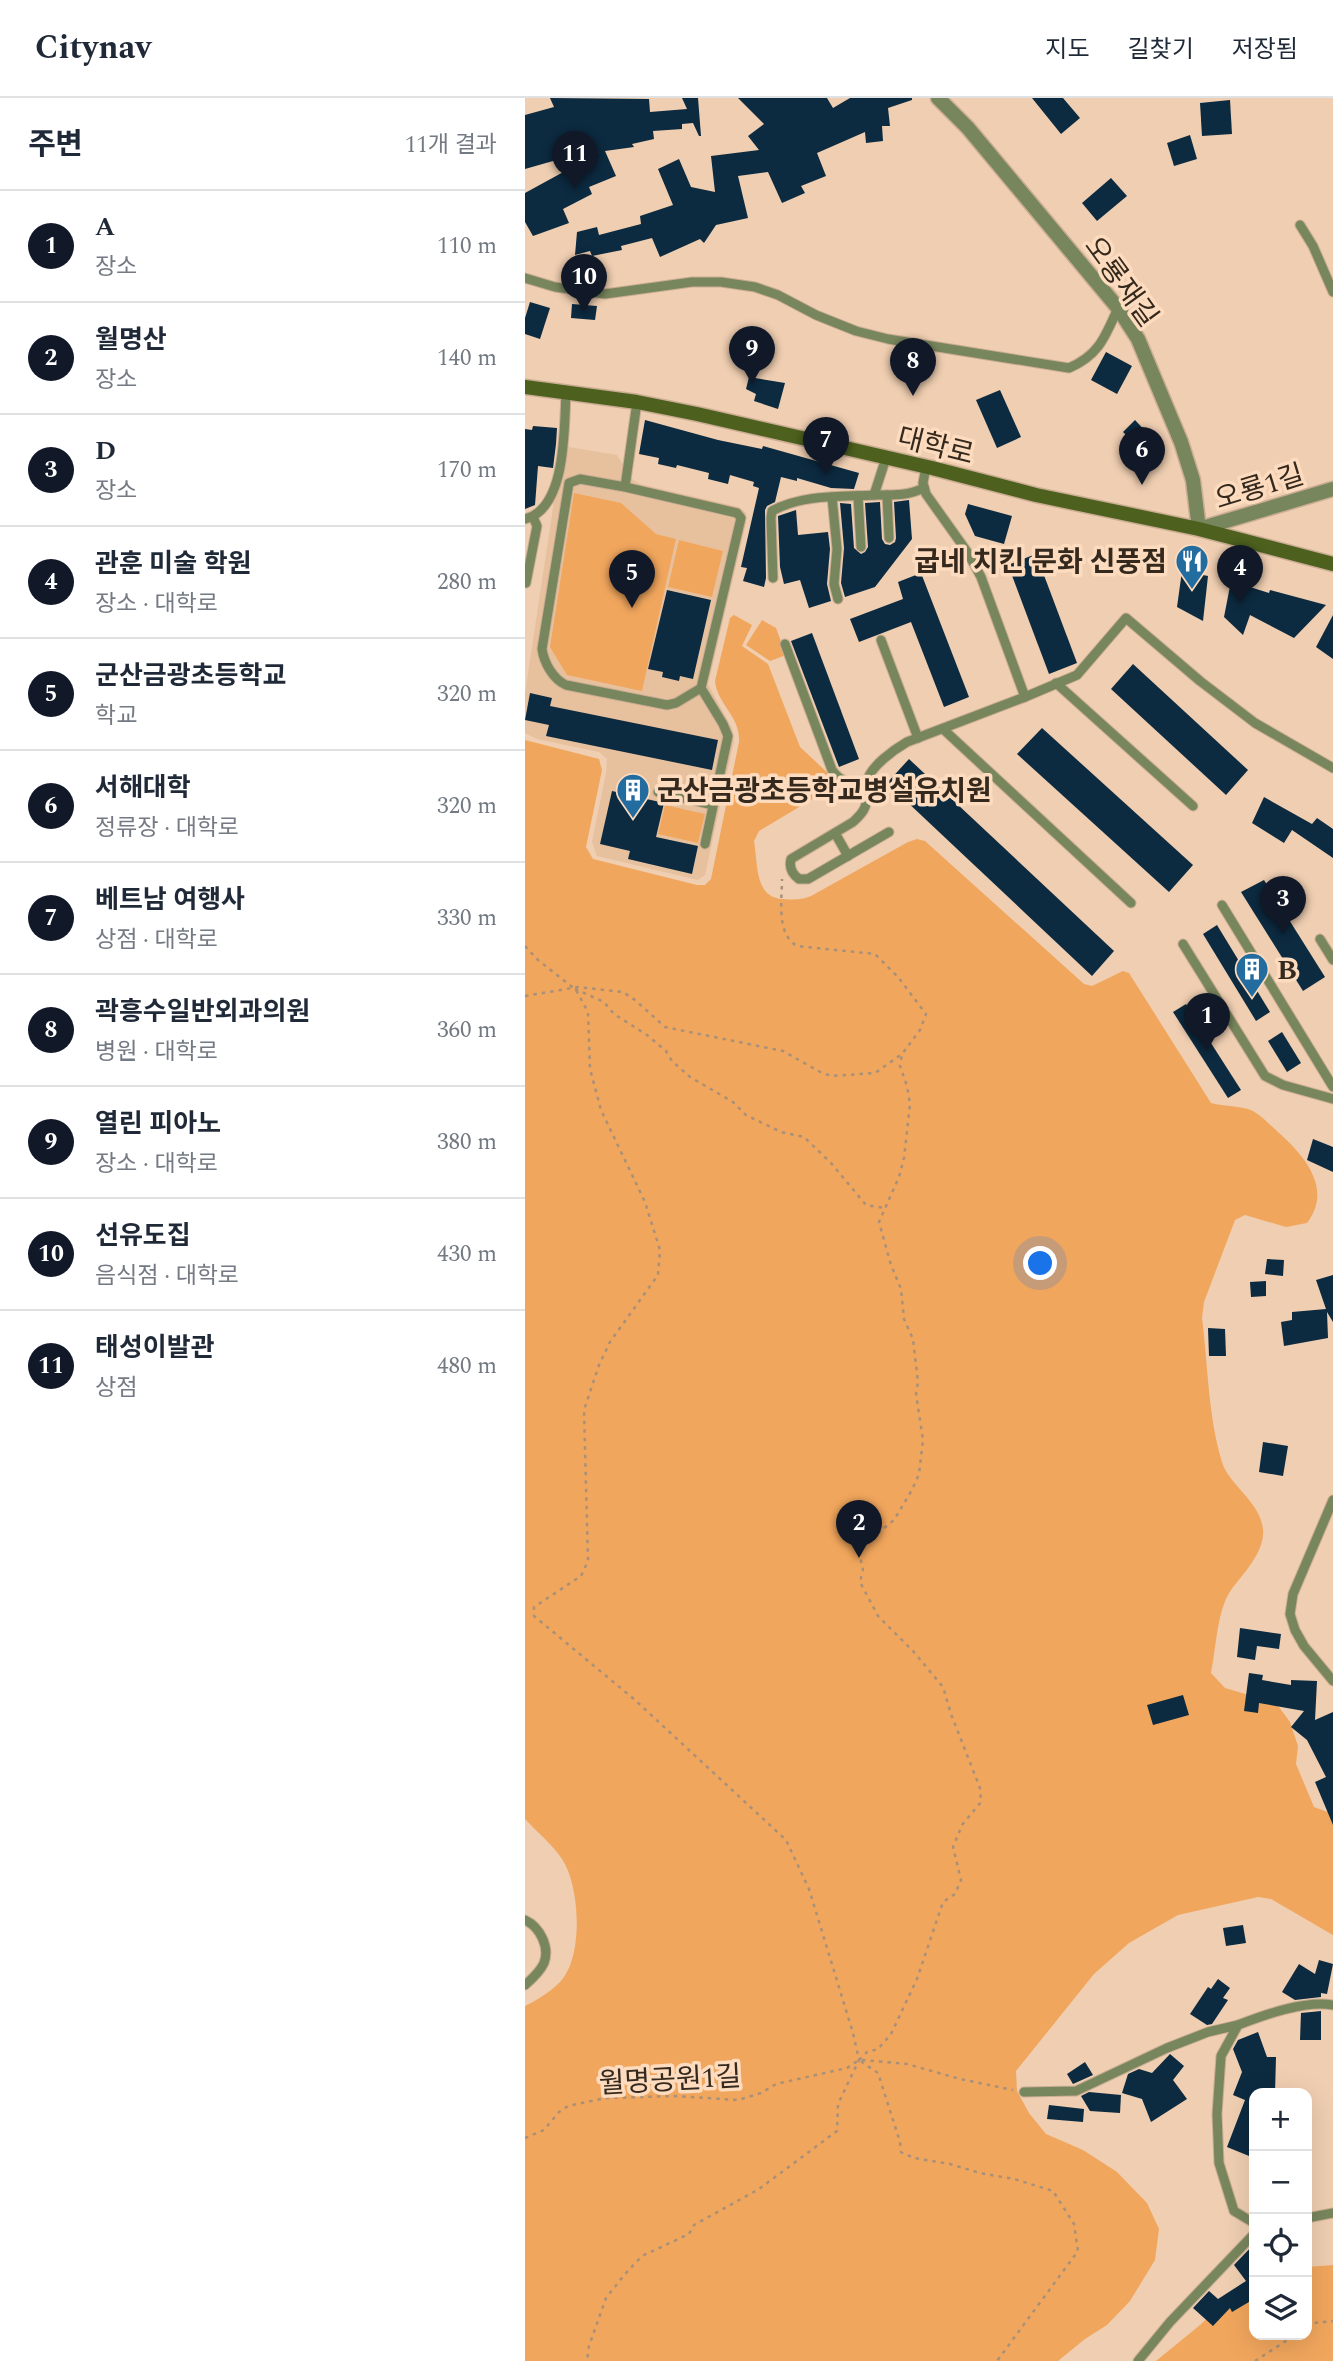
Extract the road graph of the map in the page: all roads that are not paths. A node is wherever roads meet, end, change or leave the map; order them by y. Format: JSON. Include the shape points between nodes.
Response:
{"nodes":[{"id":1,"x":938,"y":98,"type":"edge"},
{"id":2,"x":1300,"y":225,"type":"dead end"},
{"id":3,"x":525,"y":278,"type":"edge"},
{"id":4,"x":1333,"y":292,"type":"edge"},
{"id":5,"x":1118,"y":308,"type":"junction"},
{"id":6,"x":525,"y":387,"type":"edge"},
{"id":7,"x":566,"y":393,"type":"junction"},
{"id":8,"x":637,"y":402,"type":"junction"},
{"id":9,"x":886,"y":458,"type":"junction"},
{"id":10,"x":926,"y":467,"type":"junction"},
{"id":11,"x":625,"y":487,"type":"junction"},
{"id":12,"x":924,"y":488,"type":"junction"},
{"id":13,"x":1333,"y":489,"type":"edge"},
{"id":14,"x":874,"y":495,"type":"junction"},
{"id":15,"x":887,"y":495,"type":"junction"},
{"id":16,"x":858,"y":496,"type":"junction"},
{"id":17,"x":832,"y":497,"type":"junction"},
{"id":18,"x":529,"y":518,"type":"edge"},
{"id":19,"x":1199,"y":529,"type":"junction"},
{"id":20,"x":889,"y":538,"type":"dead end"},
{"id":21,"x":861,"y":547,"type":"dead end"},
{"id":22,"x":1333,"y":564,"type":"edge"},
{"id":23,"x":773,"y":578,"type":"dead end"},
{"id":24,"x":526,"y":583,"type":"edge"},
{"id":25,"x":838,"y":598,"type":"dead end"},
{"id":26,"x":881,"y":640,"type":"dead end"},
{"id":27,"x":785,"y":644,"type":"dead end"},
{"id":28,"x":1056,"y":683,"type":"junction"},
{"id":29,"x":701,"y":688,"type":"junction"},
{"id":30,"x":1025,"y":697,"type":"junction"},
{"id":31,"x":943,"y":729,"type":"junction"},
{"id":32,"x":918,"y":738,"type":"junction"},
{"id":33,"x":1333,"y":768,"type":"edge"},
{"id":34,"x":867,"y":783,"type":"junction"},
{"id":35,"x":658,"y":792,"type":"dead end"},
{"id":36,"x":713,"y":805,"type":"junction"},
{"id":37,"x":1193,"y":806,"type":"dead end"},
{"id":38,"x":889,"y":832,"type":"dead end"},
{"id":39,"x":835,"y":833,"type":"junction"},
{"id":40,"x":705,"y":844,"type":"dead end"},
{"id":41,"x":848,"y":856,"type":"junction"},
{"id":42,"x":1131,"y":903,"type":"dead end"},
{"id":43,"x":1222,"y":905,"type":"dead end"},
{"id":44,"x":1320,"y":939,"type":"dead end"},
{"id":45,"x":1183,"y":944,"type":"dead end"},
{"id":46,"x":1333,"y":960,"type":"edge"},
{"id":47,"x":1333,"y":1087,"type":"edge"},
{"id":48,"x":1333,"y":1099,"type":"edge"},
{"id":49,"x":1333,"y":1500,"type":"edge"},
{"id":50,"x":1333,"y":1681,"type":"edge"},
{"id":51,"x":525,"y":1920,"type":"edge"},
{"id":52,"x":525,"y":1985,"type":"edge"},
{"id":53,"x":1333,"y":2005,"type":"edge"},
{"id":54,"x":1238,"y":2025,"type":"junction"},
{"id":55,"x":1024,"y":2092,"type":"road end"},
{"id":56,"x":1333,"y":2213,"type":"edge"},
{"id":57,"x":1312,"y":2217,"type":"edge"},
{"id":58,"x":1249,"y":2220,"type":"edge"},
{"id":59,"x":1249,"y":2239,"type":"edge"},
{"id":60,"x":1138,"y":2361,"type":"edge"}],
"edges":[{"from":1,"to":5,"type":"street","name":"오룡재길"},
{"from":2,"to":4,"type":"lane"},
{"from":3,"to":5,"type":"lane","via":[[605,294],[692,282],[755,286],[816,316],[888,340],[1069,369],[1088,360]]},
{"from":5,"to":19,"type":"street","name":"오룡재길","via":[[1137,340],[1181,442],[1193,480]]},
{"from":6,"to":7,"type":"street","name":"대학로"},
{"from":7,"to":8,"type":"street","name":"대학로"},
{"from":7,"to":18,"type":"lane","via":[[557,483],[545,508]]},
{"from":8,"to":9,"type":"street","name":"대학로"},
{"from":8,"to":11,"type":"lane"},
{"from":9,"to":10,"type":"street","name":"대학로"},
{"from":9,"to":14,"type":"lane"},
{"from":10,"to":12,"type":"lane"},
{"from":10,"to":19,"type":"street","name":"대학로"},
{"from":11,"to":29,"type":"lane","via":[[737,513],[741,518]]},
{"from":11,"to":29,"type":"lane","via":[[580,479],[569,483],[543,655],[560,682],[632,699],[675,704]]},
{"from":12,"to":15,"type":"lane"},
{"from":12,"to":30,"type":"lane","via":[[981,577]]},
{"from":13,"to":19,"type":"street","name":"오룡1길"},
{"from":14,"to":15,"type":"lane"},
{"from":14,"to":16,"type":"lane"},
{"from":15,"to":20,"type":"lane"},
{"from":16,"to":17,"type":"lane"},
{"from":16,"to":21,"type":"lane"},
{"from":17,"to":23,"type":"lane","via":[[772,511]]},
{"from":17,"to":25,"type":"lane"},
{"from":18,"to":24,"type":"lane","via":[[537,526]]},
{"from":19,"to":22,"type":"street","name":"대학로"},
{"from":26,"to":32,"type":"lane"},
{"from":27,"to":34,"type":"lane","via":[[832,770],[846,782]]},
{"from":28,"to":30,"type":"lane"},
{"from":28,"to":33,"type":"lane","via":[[1077,675],[1126,618],[1255,723]]},
{"from":28,"to":37,"type":"lane"},
{"from":29,"to":36,"type":"lane","via":[[727,736]]},
{"from":30,"to":31,"type":"lane"},
{"from":31,"to":32,"type":"lane"},
{"from":31,"to":42,"type":"lane"},
{"from":32,"to":34,"type":"lane","via":[[889,753]]},
{"from":34,"to":39,"type":"lane","via":[[865,810]]},
{"from":35,"to":36,"type":"lane"},
{"from":36,"to":40,"type":"lane"},
{"from":38,"to":41,"type":"lane"},
{"from":39,"to":41,"type":"lane"},
{"from":39,"to":41,"type":"lane","via":[[791,859],[792,872],[804,881]]},
{"from":43,"to":47,"type":"lane"},
{"from":44,"to":46,"type":"lane"},
{"from":45,"to":48,"type":"lane","via":[[1265,1076]]},
{"from":49,"to":50,"type":"lane","via":[[1293,1594],[1290,1614],[1304,1646]]},
{"from":51,"to":52,"type":"lane","via":[[539,1931],[545,1953],[541,1968]]},
{"from":53,"to":54,"type":"lane","via":[[1320,2003]]},
{"from":54,"to":55,"type":"lane","via":[[1167,2048],[1076,2091]]},
{"from":54,"to":58,"type":"lane","via":[[1221,2056],[1219,2163],[1234,2211]]},
{"from":56,"to":57,"type":"lane"},
{"from":59,"to":60,"type":"lane"}]}
